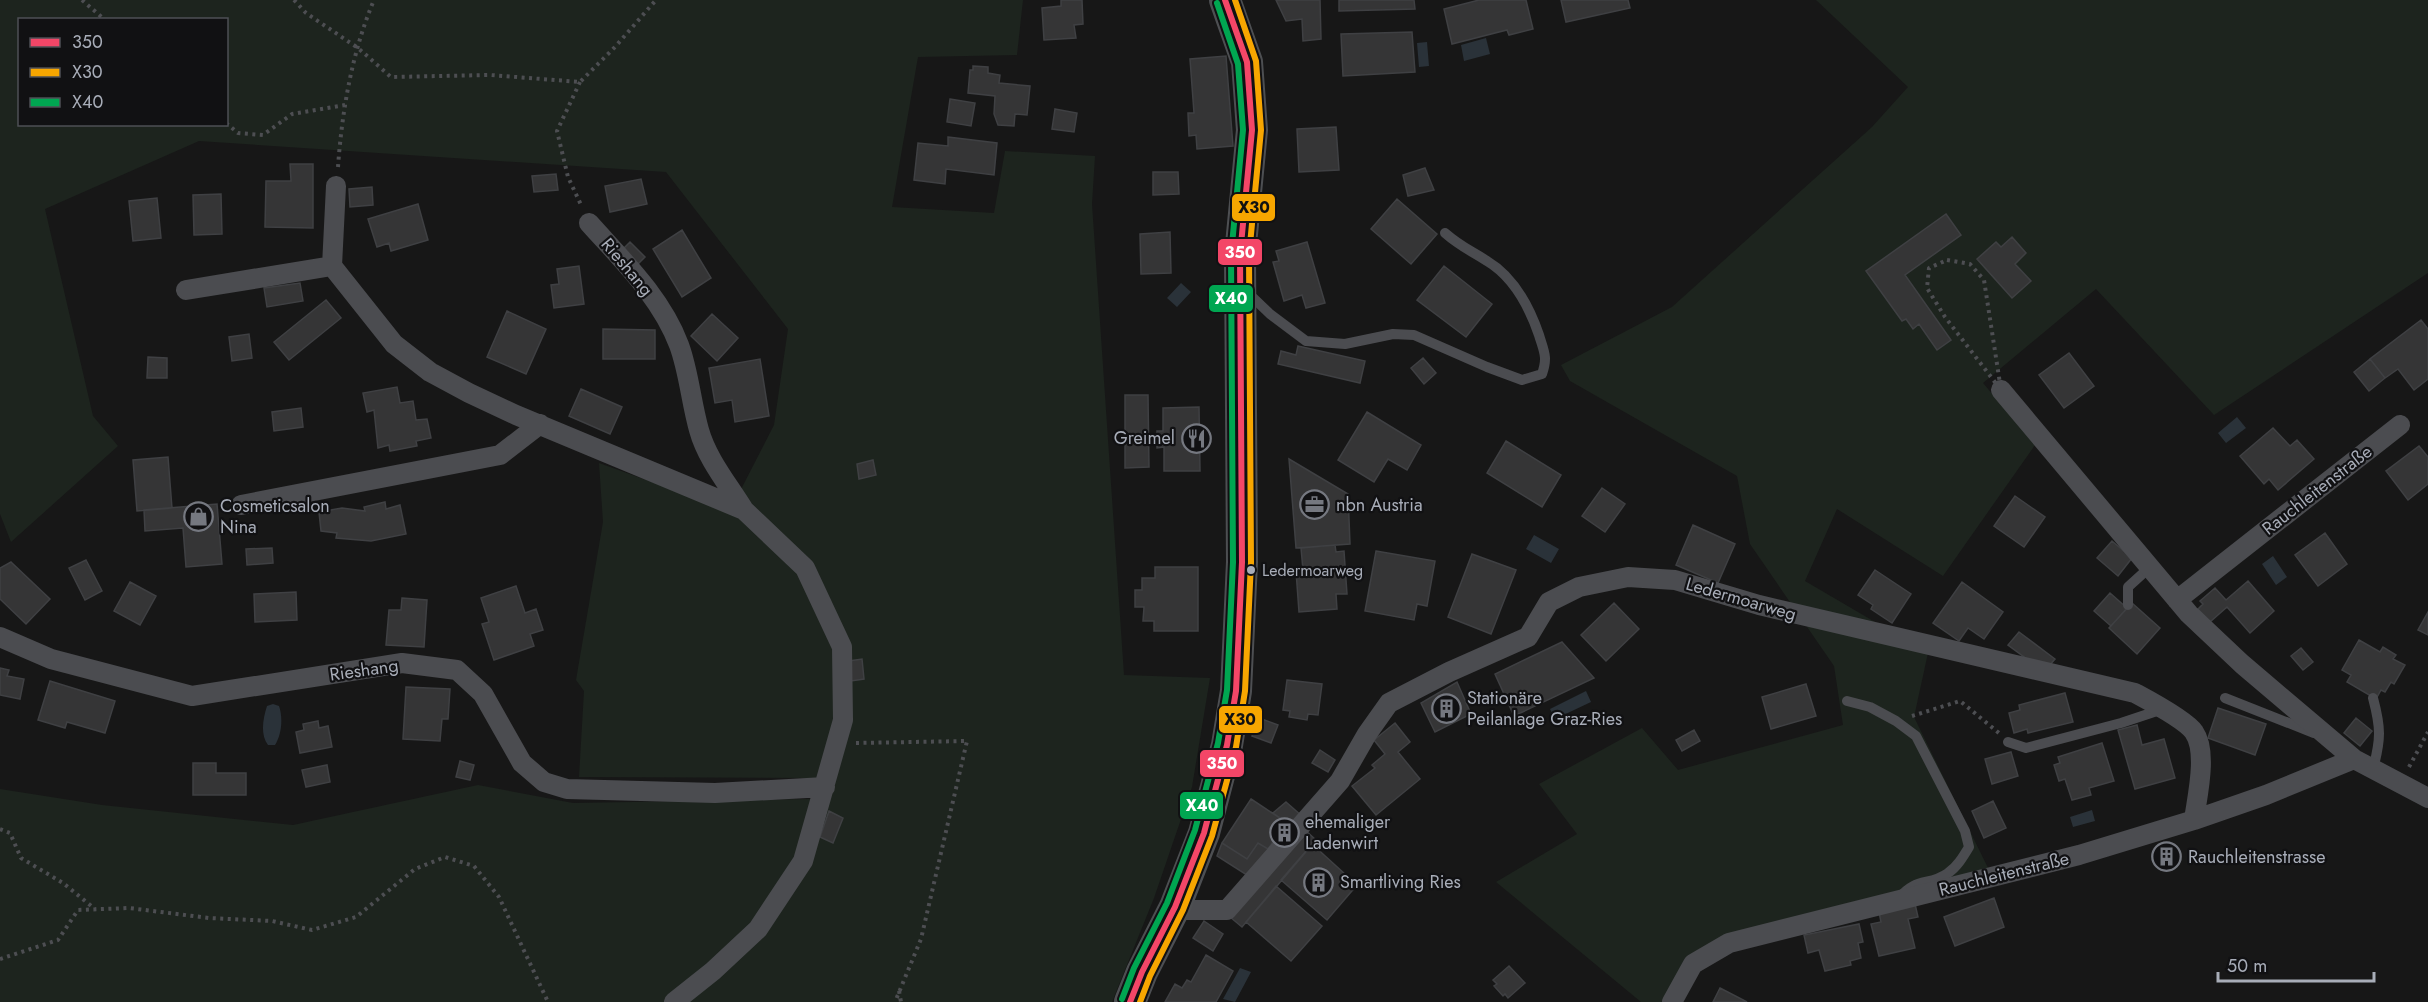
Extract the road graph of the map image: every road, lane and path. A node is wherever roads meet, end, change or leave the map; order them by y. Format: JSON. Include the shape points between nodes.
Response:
{"nodes":[{"id":1,"x":82,"y":0,"type":"edge"},
{"id":2,"x":294,"y":0,"type":"edge"},
{"id":3,"x":374,"y":0,"type":"edge"},
{"id":4,"x":656,"y":0,"type":"edge"},
{"id":5,"x":1225,"y":0,"type":"edge"},
{"id":6,"x":103,"y":18,"type":"edge"},
{"id":7,"x":358,"y":48,"type":"junction"},
{"id":8,"x":580,"y":82,"type":"junction"},
{"id":9,"x":345,"y":105,"type":"junction"},
{"id":10,"x":228,"y":125,"type":"edge"},
{"id":11,"x":336,"y":186,"type":"joint"},
{"id":12,"x":589,"y":223,"type":"joint"},
{"id":13,"x":1445,"y":233,"type":"dead end"},
{"id":14,"x":332,"y":267,"type":"junction"},
{"id":15,"x":1240,"y":286,"type":"junction"},
{"id":16,"x":186,"y":290,"type":"dead end"},
{"id":17,"x":2001,"y":390,"type":"junction"},
{"id":18,"x":540,"y":424,"type":"junction"},
{"id":19,"x":2400,"y":425,"type":"dead end"},
{"id":20,"x":240,"y":505,"type":"dead end"},
{"id":21,"x":744,"y":510,"type":"junction"},
{"id":22,"x":2150,"y":567,"type":"junction"},
{"id":23,"x":2177,"y":600,"type":"junction"},
{"id":24,"x":2128,"y":605,"type":"dead end"},
{"id":25,"x":0,"y":637,"type":"edge"},
{"id":26,"x":2225,"y":698,"type":"dead end"},
{"id":27,"x":2373,"y":698,"type":"dead end"},
{"id":28,"x":1846,"y":701,"type":"dead end"},
{"id":29,"x":2164,"y":708,"type":"junction"},
{"id":30,"x":1896,"y":721,"type":"junction"},
{"id":31,"x":2428,"y":732,"type":"edge"},
{"id":32,"x":2331,"y":739,"type":"junction"},
{"id":33,"x":2008,"y":742,"type":"joint"},
{"id":34,"x":837,"y":743,"type":"junction"},
{"id":35,"x":2354,"y":759,"type":"junction"},
{"id":36,"x":2373,"y":769,"type":"junction"},
{"id":37,"x":2400,"y":783,"type":"junction"},
{"id":38,"x":825,"y":787,"type":"junction"},
{"id":39,"x":2428,"y":798,"type":"edge"},
{"id":40,"x":2194,"y":820,"type":"junction"},
{"id":41,"x":0,"y":829,"type":"edge"},
{"id":42,"x":1898,"y":899,"type":"junction"},
{"id":43,"x":1175,"y":907,"type":"junction"},
{"id":44,"x":96,"y":909,"type":"junction"},
{"id":45,"x":0,"y":959,"type":"edge"},
{"id":46,"x":899,"y":991,"type":"junction"},
{"id":47,"x":548,"y":1002,"type":"edge"},
{"id":48,"x":674,"y":1002,"type":"edge"},
{"id":49,"x":895,"y":1002,"type":"edge"},
{"id":50,"x":901,"y":1002,"type":"edge"},
{"id":51,"x":1130,"y":1002,"type":"edge"},
{"id":52,"x":1672,"y":1002,"type":"edge"}],
"edges":[{"from":1,"to":6,"type":"path"},
{"from":2,"to":7,"type":"path","via":[[306,13]]},
{"from":3,"to":7,"type":"path"},
{"from":4,"to":8,"type":"path"},
{"from":5,"to":15,"type":"main road","via":[[1247,62],[1252,130]]},
{"from":7,"to":8,"type":"path","via":[[391,77],[490,75]]},
{"from":7,"to":9,"type":"path"},
{"from":8,"to":12,"type":"path","via":[[556,131],[568,177]]},
{"from":9,"to":10,"type":"path","via":[[292,114],[263,135],[238,133]]},
{"from":9,"to":11,"type":"path"},
{"from":11,"to":14,"type":"street"},
{"from":12,"to":21,"type":"street","name":"Rieshang","via":[[640,279],[661,310],[679,345],[699,431],[709,456]]},
{"from":13,"to":15,"type":"lane","via":[[1515,285],[1531,310],[1547,360],[1542,374],[1522,380],[1414,335],[1393,334],[1345,344],[1306,341]]},
{"from":14,"to":16,"type":"street"},
{"from":14,"to":18,"type":"street","name":"Rieshang","via":[[394,344],[430,372]]},
{"from":15,"to":43,"type":"main road","via":[[1242,562],[1236,691],[1227,745],[1204,833]]},
{"from":17,"to":17,"type":"path","via":[[1984,280],[1970,264],[1947,260],[1929,268],[1927,288]]},
{"from":17,"to":22,"type":"street"},
{"from":18,"to":20,"type":"street","via":[[500,456]]},
{"from":18,"to":21,"type":"street","name":"Rieshang"},
{"from":19,"to":23,"type":"street","name":"Rauchleitenstraße"},
{"from":21,"to":34,"type":"street","name":"Rieshang","via":[[805,568],[842,647],[843,720]]},
{"from":22,"to":23,"type":"street"},
{"from":22,"to":24,"type":"lane","via":[[2128,587]]},
{"from":23,"to":32,"type":"street","via":[[2242,664]]},
{"from":25,"to":38,"type":"street","name":"Rieshang","via":[[51,659],[192,696],[402,663],[457,670],[483,694],[522,763],[544,782],[567,789],[715,793]]},
{"from":26,"to":32,"type":"lane"},
{"from":27,"to":36,"type":"lane","via":[[2380,726]]},
{"from":28,"to":30,"type":"lane","via":[[1870,707]]},
{"from":29,"to":33,"type":"lane","via":[[2026,748]]},
{"from":29,"to":40,"type":"street","name":"Ledermoarweg","via":[[2194,731],[2202,755]]},
{"from":29,"to":43,"type":"street","name":"Ledermoarweg","via":[[2135,693],[2098,683],[1759,605],[1675,580],[1628,577],[1579,587],[1549,602],[1528,637],[1389,703],[1340,782],[1227,910]]},
{"from":30,"to":33,"type":"path","via":[[1960,701]]},
{"from":30,"to":42,"type":"lane","via":[[1916,736],[1965,831],[1969,847],[1946,874],[1908,886]]},
{"from":31,"to":37,"type":"path"},
{"from":32,"to":35,"type":"street"},
{"from":34,"to":38,"type":"street","name":"Rieshang"},
{"from":34,"to":46,"type":"path","via":[[967,741],[921,939]]},
{"from":35,"to":36,"type":"street"},
{"from":35,"to":40,"type":"street","name":"Rauchleitenstraße"},
{"from":36,"to":37,"type":"street"},
{"from":37,"to":39,"type":"street"},
{"from":38,"to":48,"type":"street","name":"Rieshang","via":[[803,861],[758,929]]},
{"from":40,"to":42,"type":"street","name":"Rauchleitenstraße","via":[[2044,865]]},
{"from":41,"to":44,"type":"path","via":[[10,833],[21,858]]},
{"from":42,"to":52,"type":"street","name":"Rauchleitenstraße","via":[[1729,943],[1693,964]]},
{"from":43,"to":51,"type":"main road"},
{"from":44,"to":45,"type":"path","via":[[78,910],[58,940]]},
{"from":44,"to":47,"type":"path","via":[[129,908],[272,921],[312,930],[357,917],[415,869],[445,857],[474,866],[499,897]]},
{"from":46,"to":49,"type":"path"},
{"from":46,"to":50,"type":"path"}]}
